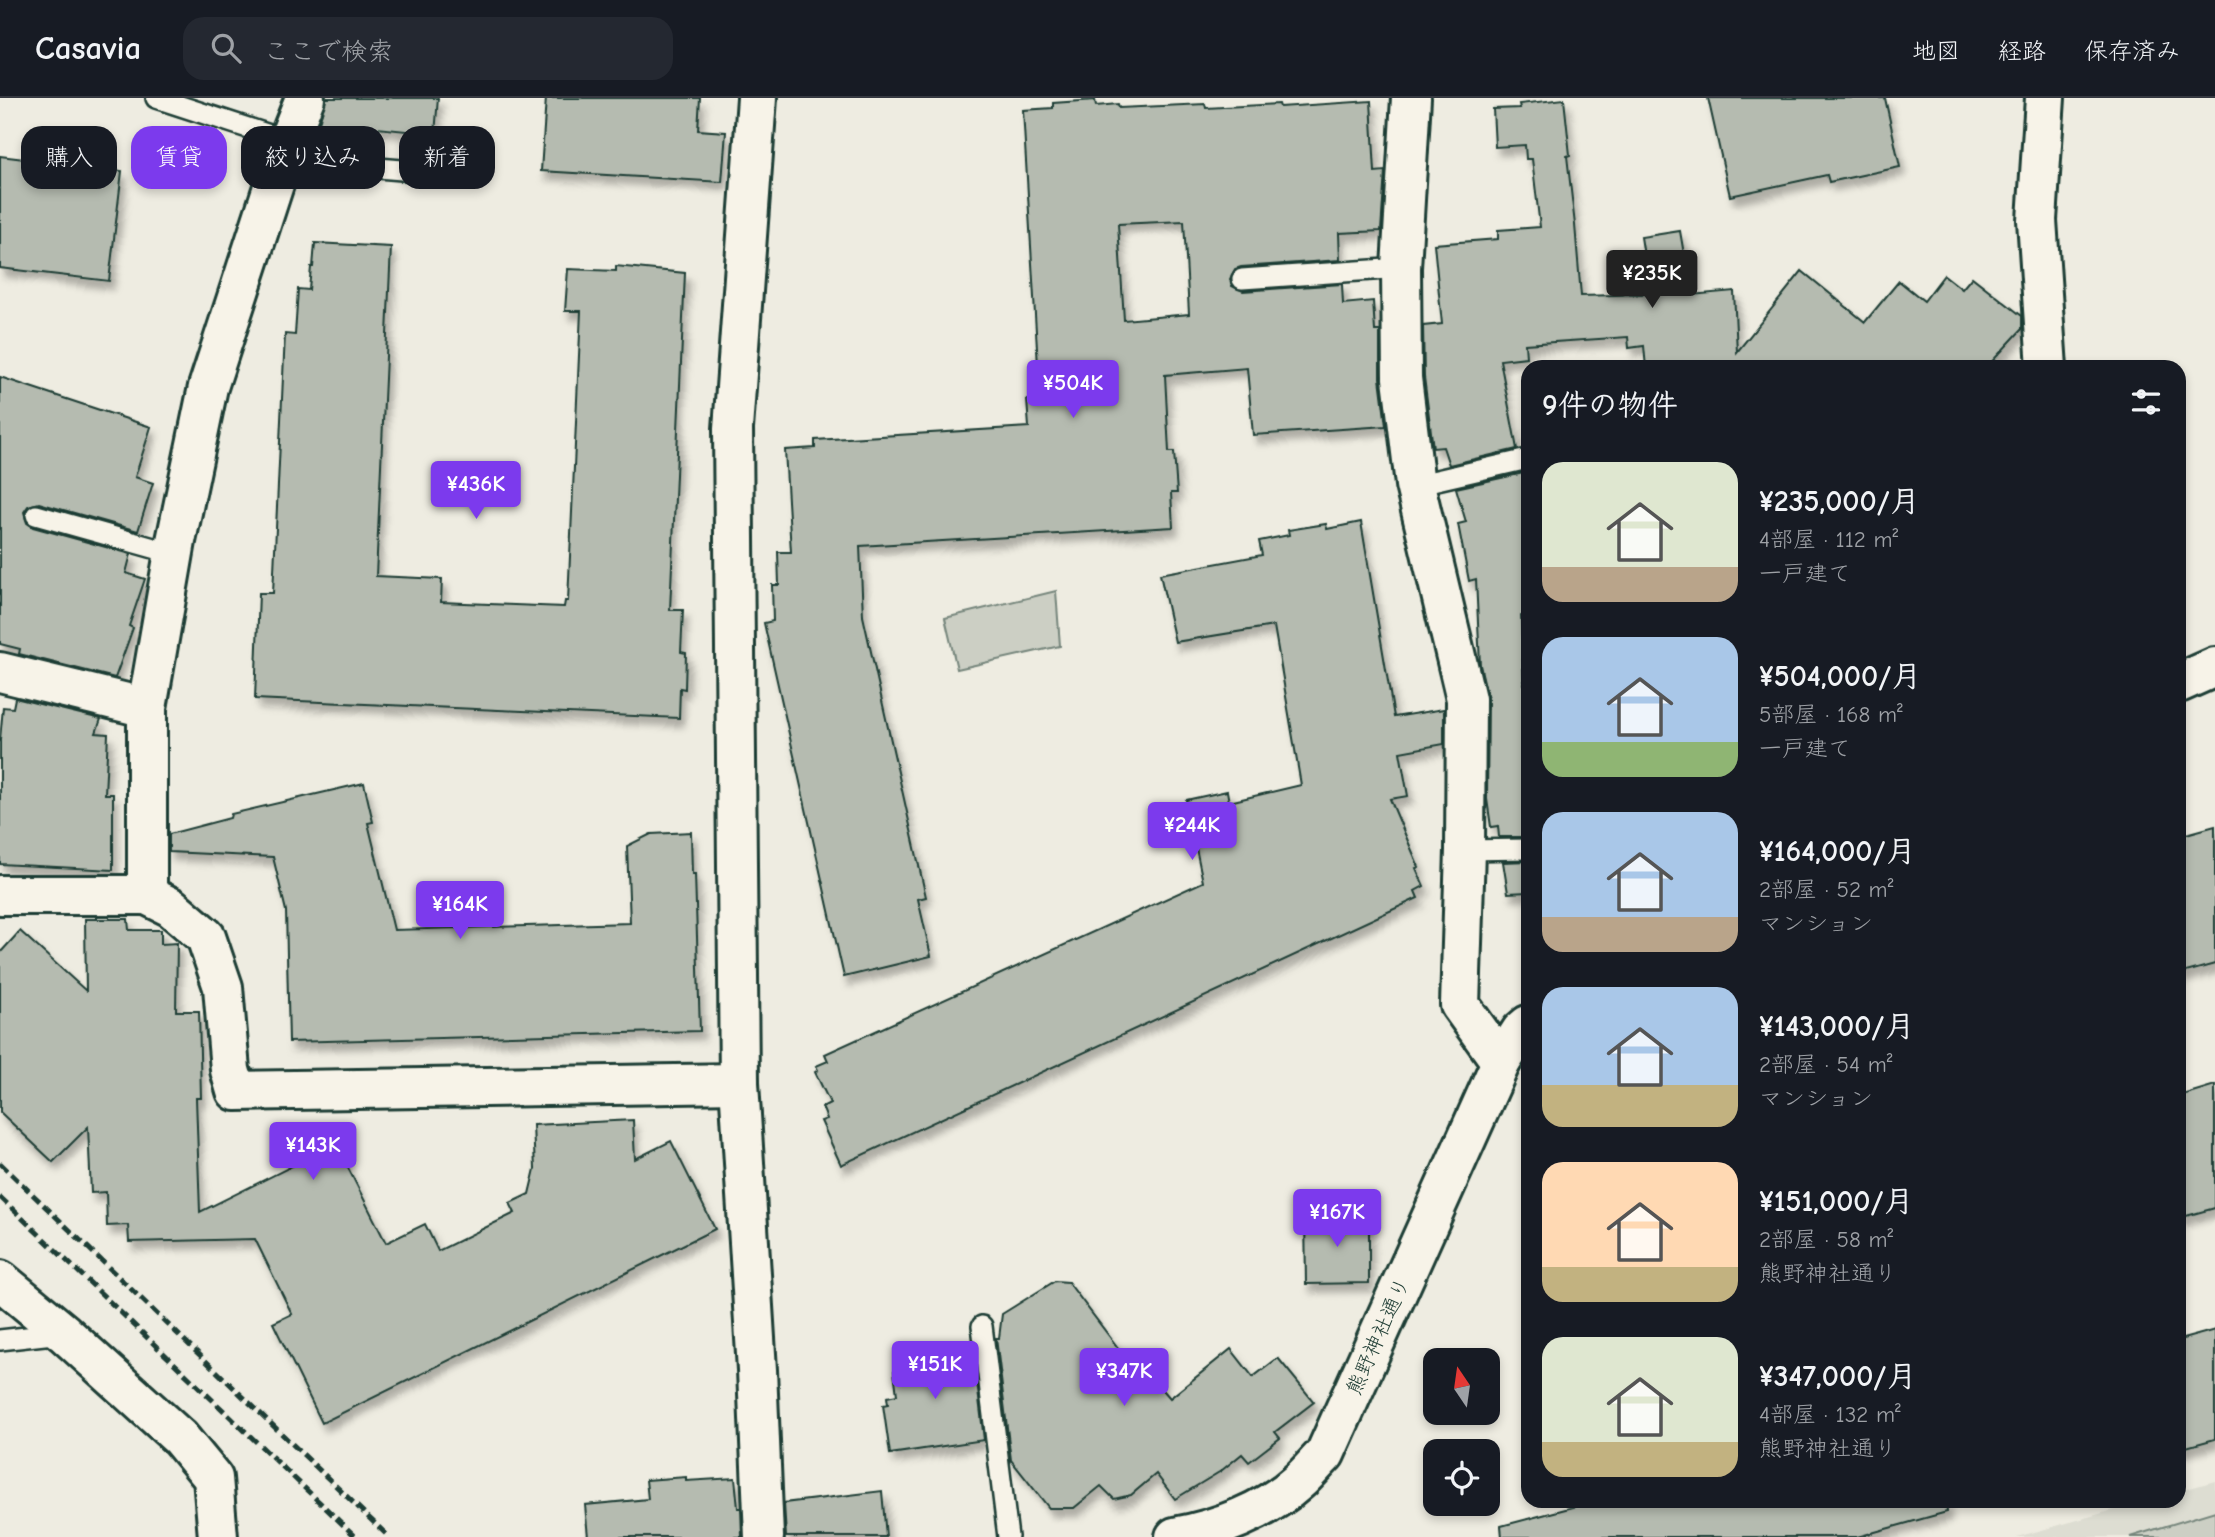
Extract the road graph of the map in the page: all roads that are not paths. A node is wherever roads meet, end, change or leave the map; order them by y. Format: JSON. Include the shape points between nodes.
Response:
{"nodes":[{"id":1,"x":156,"y":98,"type":"edge"},
{"id":2,"x":305,"y":98,"type":"edge"},
{"id":3,"x":757,"y":98,"type":"edge"},
{"id":4,"x":1411,"y":98,"type":"edge"},
{"id":5,"x":2045,"y":98,"type":"edge"},
{"id":6,"x":294,"y":126,"type":"edge"},
{"id":7,"x":241,"y":132,"type":"edge"},
{"id":8,"x":272,"y":189,"type":"edge"},
{"id":9,"x":1401,"y":268,"type":"junction"},
{"id":10,"x":1242,"y":279,"type":"dead end"},
{"id":11,"x":2046,"y":360,"type":"edge"},
{"id":12,"x":1521,"y":461,"type":"edge"},
{"id":13,"x":1415,"y":485,"type":"junction"},
{"id":14,"x":36,"y":515,"type":"dead end"},
{"id":15,"x":175,"y":554,"type":"junction"},
{"id":16,"x":2215,"y":667,"type":"edge"},
{"id":17,"x":0,"y":672,"type":"edge"},
{"id":18,"x":2186,"y":680,"type":"edge"},
{"id":19,"x":147,"y":708,"type":"junction"},
{"id":20,"x":1521,"y":849,"type":"edge"},
{"id":21,"x":1465,"y":850,"type":"junction"},
{"id":22,"x":0,"y":895,"type":"edge"},
{"id":23,"x":147,"y":895,"type":"junction"},
{"id":24,"x":1521,"y":1031,"type":"edge"},
{"id":25,"x":1501,"y":1062,"type":"junction"},
{"id":26,"x":739,"y":1083,"type":"junction"},
{"id":27,"x":0,"y":1280,"type":"edge"},
{"id":28,"x":982,"y":1326,"type":"dead end"},
{"id":29,"x":64,"y":1333,"type":"junction"},
{"id":30,"x":0,"y":1340,"type":"edge"},
{"id":31,"x":218,"y":1537,"type":"edge"},
{"id":32,"x":764,"y":1537,"type":"edge"},
{"id":33,"x":1008,"y":1537,"type":"edge"},
{"id":34,"x":1175,"y":1537,"type":"edge"}],
"edges":[{"from":1,"to":7,"type":"lane"},
{"from":2,"to":6,"type":"street"},
{"from":3,"to":26,"type":"street","via":[[733,429]]},
{"from":4,"to":9,"type":"street"},
{"from":5,"to":11,"type":"street","via":[[2036,220]]},
{"from":8,"to":15,"type":"street","via":[[208,387]]},
{"from":9,"to":10,"type":"lane"},
{"from":9,"to":13,"type":"street","via":[[1402,378]]},
{"from":12,"to":13,"type":"lane"},
{"from":13,"to":21,"type":"street","via":[[1466,699]]},
{"from":14,"to":15,"type":"lane"},
{"from":15,"to":19,"type":"street"},
{"from":16,"to":18,"type":"street"},
{"from":17,"to":19,"type":"street"},
{"from":19,"to":23,"type":"street"},
{"from":20,"to":21,"type":"lane"},
{"from":21,"to":25,"type":"street","via":[[1460,1005]]},
{"from":22,"to":23,"type":"street"},
{"from":23,"to":26,"type":"street","via":[[172,907],[206,937],[223,987],[236,1091]]},
{"from":24,"to":25,"type":"street","name":"熊野神社通り"},
{"from":25,"to":34,"type":"street","name":"熊野神社通り","via":[[1325,1454],[1297,1483],[1258,1509],[1206,1531]]},
{"from":26,"to":32,"type":"street"},
{"from":27,"to":29,"type":"street"},
{"from":28,"to":33,"type":"lane"},
{"from":29,"to":30,"type":"lane"},
{"from":29,"to":31,"type":"street","via":[[180,1438],[213,1478]]}]}
